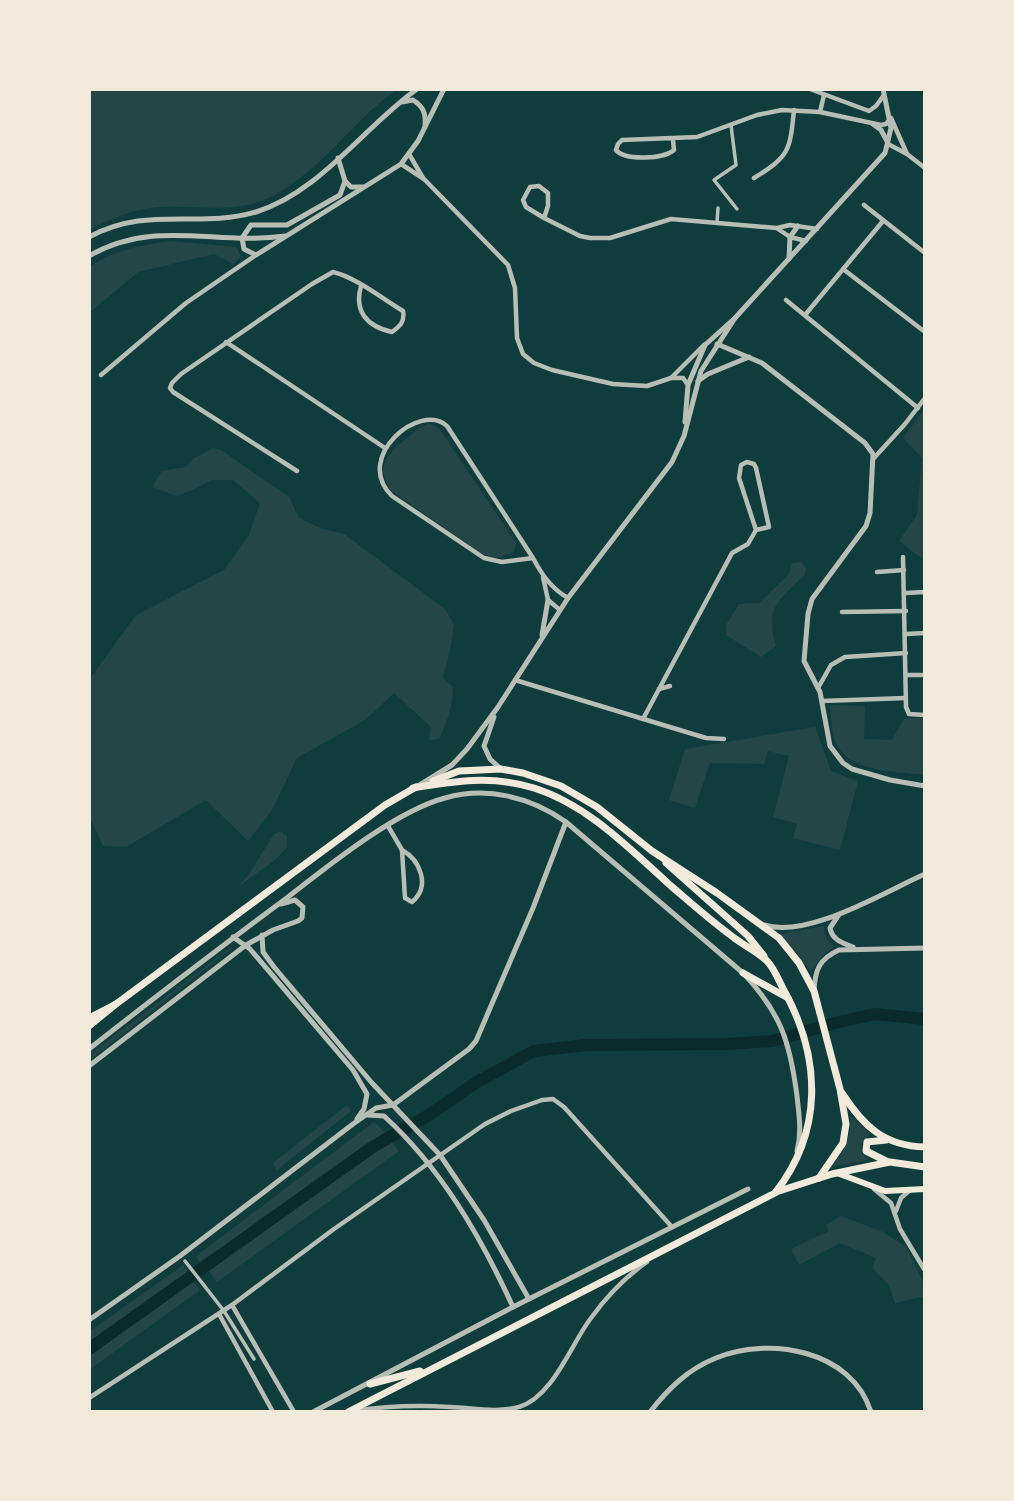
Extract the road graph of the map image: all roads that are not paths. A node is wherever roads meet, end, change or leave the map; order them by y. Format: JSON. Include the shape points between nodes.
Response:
{"nodes":[{"id":1,"x":417,"y":89,"type":"edge"},
{"id":2,"x":444,"y":89,"type":"edge"},
{"id":3,"x":810,"y":89,"type":"edge"},
{"id":4,"x":884,"y":92,"type":"edge"},
{"id":5,"x":824,"y":95,"type":"junction"},
{"id":6,"x":398,"y":103,"type":"junction"},
{"id":7,"x":794,"y":110,"type":"junction"},
{"id":8,"x":820,"y":112,"type":"junction"},
{"id":9,"x":891,"y":118,"type":"junction"},
{"id":10,"x":873,"y":124,"type":"junction"},
{"id":11,"x":731,"y":125,"type":"junction"},
{"id":12,"x":424,"y":130,"type":"junction"},
{"id":13,"x":673,"y":139,"type":"junction"},
{"id":14,"x":888,"y":144,"type":"junction"},
{"id":15,"x":410,"y":154,"type":"junction"},
{"id":16,"x":907,"y":154,"type":"junction"},
{"id":17,"x":338,"y":158,"type":"junction"},
{"id":18,"x":401,"y":164,"type":"junction"},
{"id":19,"x":925,"y":168,"type":"edge"},
{"id":20,"x":754,"y":177,"type":"dead end"},
{"id":21,"x":424,"y":179,"type":"junction"},
{"id":22,"x":345,"y":181,"type":"junction"},
{"id":23,"x":367,"y":187,"type":"junction"},
{"id":24,"x":864,"y":205,"type":"dead end"},
{"id":25,"x":718,"y":208,"type":"dead end"},
{"id":26,"x":737,"y":209,"type":"dead end"},
{"id":27,"x":544,"y":218,"type":"junction"},
{"id":28,"x":883,"y":221,"type":"junction"},
{"id":29,"x":717,"y":222,"type":"junction"},
{"id":30,"x":798,"y":226,"type":"junction"},
{"id":31,"x":777,"y":228,"type":"junction"},
{"id":32,"x":817,"y":229,"type":"junction"},
{"id":33,"x":287,"y":236,"type":"junction"},
{"id":34,"x":89,"y":237,"type":"edge"},
{"id":35,"x":242,"y":237,"type":"junction"},
{"id":36,"x":790,"y":237,"type":"junction"},
{"id":37,"x":806,"y":241,"type":"junction"},
{"id":38,"x":244,"y":248,"type":"junction"},
{"id":39,"x":925,"y":253,"type":"edge"},
{"id":40,"x":257,"y":255,"type":"junction"},
{"id":41,"x":89,"y":256,"type":"edge"},
{"id":42,"x":789,"y":260,"type":"junction"},
{"id":43,"x":243,"y":264,"type":"junction"},
{"id":44,"x":843,"y":269,"type":"junction"},
{"id":45,"x":361,"y":286,"type":"junction"},
{"id":46,"x":786,"y":300,"type":"dead end"},
{"id":47,"x":805,"y":315,"type":"junction"},
{"id":48,"x":735,"y":318,"type":"junction"},
{"id":49,"x":925,"y":332,"type":"edge"},
{"id":50,"x":717,"y":334,"type":"junction"},
{"id":51,"x":226,"y":342,"type":"junction"},
{"id":52,"x":717,"y":344,"type":"junction"},
{"id":53,"x":705,"y":345,"type":"junction"},
{"id":54,"x":749,"y":357,"type":"junction"},
{"id":55,"x":101,"y":376,"type":"dead end"},
{"id":56,"x":671,"y":377,"type":"junction"},
{"id":57,"x":698,"y":380,"type":"junction"},
{"id":58,"x":688,"y":385,"type":"junction"},
{"id":59,"x":925,"y":398,"type":"edge"},
{"id":60,"x":918,"y":408,"type":"junction"},
{"id":61,"x":686,"y":427,"type":"junction"},
{"id":62,"x":385,"y":448,"type":"junction"},
{"id":63,"x":874,"y":458,"type":"junction"},
{"id":64,"x":297,"y":471,"type":"dead end"},
{"id":65,"x":756,"y":530,"type":"junction"},
{"id":66,"x":903,"y":557,"type":"dead end"},
{"id":67,"x":533,"y":558,"type":"junction"},
{"id":68,"x":904,"y":570,"type":"junction"},
{"id":69,"x":877,"y":572,"type":"dead end"},
{"id":70,"x":543,"y":576,"type":"junction"},
{"id":71,"x":925,"y":592,"type":"edge"},
{"id":72,"x":905,"y":593,"type":"junction"},
{"id":73,"x":568,"y":598,"type":"junction"},
{"id":74,"x":548,"y":600,"type":"junction"},
{"id":75,"x":560,"y":610,"type":"junction"},
{"id":76,"x":906,"y":611,"type":"junction"},
{"id":77,"x":842,"y":612,"type":"dead end"},
{"id":78,"x":925,"y":633,"type":"edge"},
{"id":79,"x":906,"y":634,"type":"junction"},
{"id":80,"x":542,"y":637,"type":"junction"},
{"id":81,"x":906,"y":653,"type":"junction"},
{"id":82,"x":906,"y":675,"type":"junction"},
{"id":83,"x":925,"y":675,"type":"edge"},
{"id":84,"x":515,"y":680,"type":"junction"},
{"id":85,"x":670,"y":686,"type":"dead end"},
{"id":86,"x":818,"y":688,"type":"junction"},
{"id":87,"x":659,"y":689,"type":"junction"},
{"id":88,"x":906,"y":698,"type":"junction"},
{"id":89,"x":822,"y":701,"type":"junction"},
{"id":90,"x":498,"y":707,"type":"junction"},
{"id":91,"x":925,"y":715,"type":"edge"},
{"id":92,"x":643,"y":719,"type":"junction"},
{"id":93,"x":724,"y":739,"type":"dead end"},
{"id":94,"x":501,"y":769,"type":"junction"},
{"id":95,"x":925,"y":786,"type":"edge"},
{"id":96,"x":413,"y":788,"type":"junction"},
{"id":97,"x":566,"y":822,"type":"junction"},
{"id":98,"x":388,"y":826,"type":"junction"},
{"id":99,"x":402,"y":850,"type":"junction"},
{"id":100,"x":652,"y":851,"type":"junction"},
{"id":101,"x":925,"y":874,"type":"edge"},
{"id":102,"x":278,"y":904,"type":"junction"},
{"id":103,"x":842,"y":913,"type":"junction"},
{"id":104,"x":760,"y":924,"type":"junction"},
{"id":105,"x":262,"y":935,"type":"junction"},
{"id":106,"x":233,"y":937,"type":"junction"},
{"id":107,"x":246,"y":945,"type":"junction"},
{"id":108,"x":856,"y":948,"type":"junction"},
{"id":109,"x":925,"y":948,"type":"edge"},
{"id":110,"x":769,"y":962,"type":"junction"},
{"id":111,"x":743,"y":972,"type":"junction"},
{"id":112,"x":815,"y":994,"type":"junction"},
{"id":113,"x":788,"y":999,"type":"junction"},
{"id":114,"x":116,"y":1004,"type":"junction"},
{"id":115,"x":296,"y":1005,"type":"junction"},
{"id":116,"x":316,"y":1017,"type":"junction"},
{"id":117,"x":89,"y":1018,"type":"edge"},
{"id":118,"x":89,"y":1027,"type":"edge"},
{"id":119,"x":89,"y":1049,"type":"edge"},
{"id":120,"x":89,"y":1066,"type":"edge"},
{"id":121,"x":353,"y":1070,"type":"junction"},
{"id":122,"x":372,"y":1083,"type":"junction"},
{"id":123,"x":840,"y":1089,"type":"junction"},
{"id":124,"x":393,"y":1105,"type":"junction"},
{"id":125,"x":365,"y":1116,"type":"junction"},
{"id":126,"x":353,"y":1124,"type":"junction"},
{"id":127,"x":887,"y":1140,"type":"junction"},
{"id":128,"x":925,"y":1147,"type":"edge"},
{"id":129,"x":440,"y":1155,"type":"junction"},
{"id":130,"x":890,"y":1162,"type":"junction"},
{"id":131,"x":428,"y":1164,"type":"junction"},
{"id":132,"x":925,"y":1167,"type":"edge"},
{"id":133,"x":791,"y":1173,"type":"junction"},
{"id":134,"x":837,"y":1173,"type":"junction"},
{"id":135,"x":819,"y":1178,"type":"junction"},
{"id":136,"x":873,"y":1188,"type":"junction"},
{"id":137,"x":748,"y":1189,"type":"dead end"},
{"id":138,"x":925,"y":1189,"type":"edge"},
{"id":139,"x":911,"y":1190,"type":"junction"},
{"id":140,"x":775,"y":1193,"type":"junction"},
{"id":141,"x":896,"y":1212,"type":"junction"},
{"id":142,"x":672,"y":1227,"type":"junction"},
{"id":143,"x":916,"y":1254,"type":"junction"},
{"id":144,"x":657,"y":1255,"type":"junction"},
{"id":145,"x":925,"y":1258,"type":"edge"},
{"id":146,"x":185,"y":1261,"type":"dead end"},
{"id":147,"x":924,"y":1268,"type":"edge"},
{"id":148,"x":925,"y":1275,"type":"edge"},
{"id":149,"x":529,"y":1299,"type":"junction"},
{"id":150,"x":232,"y":1305,"type":"junction"},
{"id":151,"x":513,"y":1307,"type":"junction"},
{"id":152,"x":224,"y":1311,"type":"junction"},
{"id":153,"x":219,"y":1314,"type":"junction"},
{"id":154,"x":89,"y":1320,"type":"edge"},
{"id":155,"x":254,"y":1359,"type":"dead end"},
{"id":156,"x":433,"y":1367,"type":"junction"},
{"id":157,"x":370,"y":1384,"type":"junction"},
{"id":158,"x":89,"y":1398,"type":"edge"},
{"id":159,"x":273,"y":1412,"type":"edge"},
{"id":160,"x":294,"y":1412,"type":"edge"},
{"id":161,"x":313,"y":1412,"type":"edge"},
{"id":162,"x":349,"y":1412,"type":"edge"},
{"id":163,"x":650,"y":1412,"type":"edge"},
{"id":164,"x":871,"y":1412,"type":"edge"}],
"edges":[{"from":1,"to":6,"type":"street"},
{"from":2,"to":12,"type":"street"},
{"from":3,"to":5,"type":"street"},
{"from":4,"to":5,"type":"street","via":[[869,111]]},
{"from":4,"to":9,"type":"street"},
{"from":5,"to":8,"type":"street"},
{"from":6,"to":12,"type":"street","via":[[413,100],[422,107]]},
{"from":6,"to":17,"type":"street"},
{"from":7,"to":8,"type":"street"},
{"from":7,"to":11,"type":"street","via":[[769,112]]},
{"from":7,"to":20,"type":"street","via":[[786,152],[778,163]]},
{"from":8,"to":10,"type":"street"},
{"from":9,"to":10,"type":"street","via":[[883,125]]},
{"from":9,"to":14,"type":"street"},
{"from":9,"to":16,"type":"street"},
{"from":10,"to":14,"type":"street"},
{"from":11,"to":13,"type":"street","via":[[697,137]]},
{"from":11,"to":26,"type":"street","via":[[736,165],[714,180]]},
{"from":12,"to":15,"type":"street"},
{"from":13,"to":13,"type":"street","via":[[622,140],[616,150],[626,157],[665,156],[674,150]]},
{"from":14,"to":16,"type":"street"},
{"from":14,"to":32,"type":"street","via":[[881,158]]},
{"from":15,"to":18,"type":"street"},
{"from":15,"to":21,"type":"street"},
{"from":16,"to":19,"type":"street"},
{"from":17,"to":22,"type":"street"},
{"from":17,"to":34,"type":"street","via":[[291,196],[258,211],[227,217],[141,219]]},
{"from":18,"to":21,"type":"street"},
{"from":18,"to":23,"type":"street"},
{"from":21,"to":56,"type":"street","via":[[508,265],[517,338],[528,359],[552,370],[627,386],[656,384]]},
{"from":22,"to":23,"type":"street","via":[[351,187]]},
{"from":22,"to":35,"type":"street","via":[[340,195],[287,225],[251,225]]},
{"from":23,"to":33,"type":"street"},
{"from":24,"to":28,"type":"street"},
{"from":25,"to":29,"type":"street"},
{"from":27,"to":27,"type":"street","via":[[548,193],[540,186],[530,187],[523,204]]},
{"from":27,"to":29,"type":"street","via":[[580,236],[599,239],[671,219]]},
{"from":28,"to":39,"type":"street"},
{"from":28,"to":44,"type":"street"},
{"from":29,"to":31,"type":"street"},
{"from":30,"to":31,"type":"street"},
{"from":30,"to":32,"type":"street"},
{"from":30,"to":36,"type":"street"},
{"from":31,"to":36,"type":"street"},
{"from":32,"to":37,"type":"street"},
{"from":33,"to":35,"type":"street"},
{"from":33,"to":40,"type":"street"},
{"from":35,"to":38,"type":"street"},
{"from":35,"to":41,"type":"street","via":[[148,235]]},
{"from":36,"to":37,"type":"street"},
{"from":36,"to":42,"type":"street"},
{"from":37,"to":42,"type":"street"},
{"from":38,"to":40,"type":"street"},
{"from":38,"to":43,"type":"street"},
{"from":40,"to":43,"type":"street"},
{"from":42,"to":48,"type":"street"},
{"from":43,"to":55,"type":"street","via":[[154,328]]},
{"from":44,"to":47,"type":"street"},
{"from":44,"to":49,"type":"street"},
{"from":45,"to":45,"type":"street","via":[[403,311],[401,325],[392,332],[385,330],[361,313]]},
{"from":45,"to":51,"type":"street","via":[[338,273],[326,275]]},
{"from":46,"to":47,"type":"street"},
{"from":47,"to":60,"type":"street"},
{"from":48,"to":50,"type":"street"},
{"from":48,"to":52,"type":"street"},
{"from":50,"to":52,"type":"street"},
{"from":50,"to":53,"type":"street"},
{"from":51,"to":62,"type":"street"},
{"from":51,"to":64,"type":"street","via":[[175,379],[170,388]]},
{"from":52,"to":54,"type":"street"},
{"from":52,"to":57,"type":"street"},
{"from":53,"to":56,"type":"street"},
{"from":53,"to":58,"type":"street"},
{"from":54,"to":57,"type":"street"},
{"from":54,"to":63,"type":"street","via":[[865,443]]},
{"from":56,"to":58,"type":"street","via":[[683,378]]},
{"from":57,"to":61,"type":"street"},
{"from":58,"to":61,"type":"street"},
{"from":59,"to":60,"type":"street"},
{"from":60,"to":63,"type":"street"},
{"from":61,"to":73,"type":"street","via":[[672,462]]},
{"from":62,"to":67,"type":"street","via":[[379,472],[392,496],[484,558],[502,562]]},
{"from":62,"to":67,"type":"street","via":[[420,421],[442,421]]},
{"from":63,"to":86,"type":"street","via":[[866,526],[809,606],[804,661]]},
{"from":65,"to":65,"type":"street","via":[[739,478],[741,465],[747,462],[756,468],[769,527]]},
{"from":65,"to":87,"type":"street","via":[[748,544],[732,553]]},
{"from":66,"to":68,"type":"street"},
{"from":67,"to":70,"type":"street"},
{"from":68,"to":69,"type":"street"},
{"from":68,"to":72,"type":"street"},
{"from":70,"to":73,"type":"street"},
{"from":70,"to":74,"type":"street"},
{"from":71,"to":72,"type":"street"},
{"from":72,"to":76,"type":"street"},
{"from":73,"to":75,"type":"street"},
{"from":74,"to":75,"type":"street"},
{"from":74,"to":80,"type":"street"},
{"from":75,"to":80,"type":"street"},
{"from":76,"to":77,"type":"street"},
{"from":76,"to":79,"type":"street"},
{"from":78,"to":79,"type":"street"},
{"from":79,"to":81,"type":"street"},
{"from":80,"to":84,"type":"street"},
{"from":81,"to":82,"type":"street"},
{"from":81,"to":86,"type":"street","via":[[845,657],[831,665]]},
{"from":82,"to":83,"type":"street"},
{"from":82,"to":88,"type":"street"},
{"from":84,"to":90,"type":"street"},
{"from":84,"to":92,"type":"street"},
{"from":85,"to":87,"type":"street"},
{"from":86,"to":89,"type":"street"},
{"from":87,"to":92,"type":"street"},
{"from":88,"to":89,"type":"street"},
{"from":88,"to":91,"type":"street","via":[[909,714]]},
{"from":89,"to":95,"type":"street","via":[[830,746],[843,763],[864,773]]},
{"from":90,"to":94,"type":"street","via":[[484,746]]},
{"from":90,"to":96,"type":"street","via":[[459,759]]},
{"from":92,"to":93,"type":"street"},
{"from":94,"to":96,"type":"main road","via":[[459,771]]},
{"from":94,"to":100,"type":"main road","via":[[542,778],[583,797]]},
{"from":96,"to":110,"type":"main road","via":[[495,779],[558,798],[610,832],[713,921]]},
{"from":96,"to":114,"type":"main road"},
{"from":97,"to":98,"type":"street","via":[[517,798],[481,792],[434,801]]},
{"from":97,"to":111,"type":"street"},
{"from":97,"to":124,"type":"street","via":[[476,1041]]},
{"from":98,"to":99,"type":"street"},
{"from":98,"to":102,"type":"street"},
{"from":99,"to":99,"type":"street","via":[[405,898],[412,902],[421,889],[421,871]]},
{"from":100,"to":104,"type":"main road"},
{"from":100,"to":110,"type":"main road","via":[[748,936]]},
{"from":101,"to":103,"type":"street"},
{"from":102,"to":105,"type":"street","via":[[295,900],[303,907],[302,918]]},
{"from":102,"to":106,"type":"street"},
{"from":103,"to":104,"type":"street","via":[[786,928]]},
{"from":103,"to":108,"type":"street","via":[[833,922],[831,933]]},
{"from":104,"to":112,"type":"main road","via":[[779,938],[799,963]]},
{"from":105,"to":107,"type":"street"},
{"from":105,"to":116,"type":"street","via":[[266,958]]},
{"from":106,"to":107,"type":"street"},
{"from":106,"to":119,"type":"street"},
{"from":107,"to":115,"type":"street"},
{"from":107,"to":120,"type":"street"},
{"from":108,"to":109,"type":"street"},
{"from":108,"to":112,"type":"street","via":[[839,950],[822,960],[815,976]]},
{"from":110,"to":113,"type":"main road"},
{"from":111,"to":113,"type":"main road"},
{"from":111,"to":133,"type":"street","via":[[775,1013],[792,1061],[800,1134]]},
{"from":112,"to":123,"type":"main road"},
{"from":113,"to":133,"type":"main road","via":[[804,1039],[813,1101],[806,1138]]},
{"from":114,"to":117,"type":"main road"},
{"from":114,"to":118,"type":"main road"},
{"from":115,"to":116,"type":"street"},
{"from":115,"to":121,"type":"street"},
{"from":116,"to":122,"type":"street"},
{"from":121,"to":122,"type":"street"},
{"from":121,"to":126,"type":"street","via":[[367,1101]]},
{"from":122,"to":124,"type":"street"},
{"from":123,"to":127,"type":"main road","via":[[858,1115]]},
{"from":123,"to":135,"type":"main road","via":[[846,1125],[843,1143]]},
{"from":124,"to":125,"type":"street"},
{"from":124,"to":129,"type":"street"},
{"from":125,"to":126,"type":"street"},
{"from":125,"to":131,"type":"street","via":[[384,1116]]},
{"from":126,"to":154,"type":"street"},
{"from":127,"to":128,"type":"main road"},
{"from":127,"to":130,"type":"main road","via":[[873,1140],[865,1147],[866,1152]]},
{"from":129,"to":131,"type":"street"},
{"from":129,"to":142,"type":"street","via":[[495,1118],[553,1099]]},
{"from":129,"to":149,"type":"street"},
{"from":130,"to":132,"type":"main road"},
{"from":130,"to":134,"type":"main road"},
{"from":131,"to":150,"type":"street"},
{"from":131,"to":151,"type":"street","via":[[482,1242]]},
{"from":133,"to":140,"type":"main road"},
{"from":134,"to":135,"type":"main road"},
{"from":134,"to":136,"type":"main road"},
{"from":135,"to":140,"type":"main road"},
{"from":136,"to":139,"type":"main road"},
{"from":136,"to":141,"type":"street"},
{"from":137,"to":142,"type":"street"},
{"from":138,"to":139,"type":"main road"},
{"from":139,"to":141,"type":"street","via":[[901,1198]]},
{"from":140,"to":144,"type":"main road"},
{"from":141,"to":143,"type":"street","via":[[900,1229]]},
{"from":142,"to":149,"type":"street"},
{"from":143,"to":145,"type":"street"},
{"from":143,"to":147,"type":"street"},
{"from":144,"to":156,"type":"main road"},
{"from":144,"to":162,"type":"street","via":[[614,1289],[550,1383],[523,1406],[493,1410],[409,1405]]},
{"from":146,"to":152,"type":"street"},
{"from":147,"to":148,"type":"street"},
{"from":149,"to":151,"type":"street"},
{"from":150,"to":152,"type":"street"},
{"from":150,"to":160,"type":"street"},
{"from":151,"to":157,"type":"street"},
{"from":152,"to":153,"type":"street"},
{"from":152,"to":155,"type":"street"},
{"from":153,"to":158,"type":"street"},
{"from":153,"to":159,"type":"street"},
{"from":156,"to":157,"type":"main road"},
{"from":156,"to":162,"type":"main road"},
{"from":157,"to":161,"type":"street"},
{"from":163,"to":164,"type":"street","via":[[696,1367],[730,1353],[773,1348],[834,1364],[860,1388]]}]}
